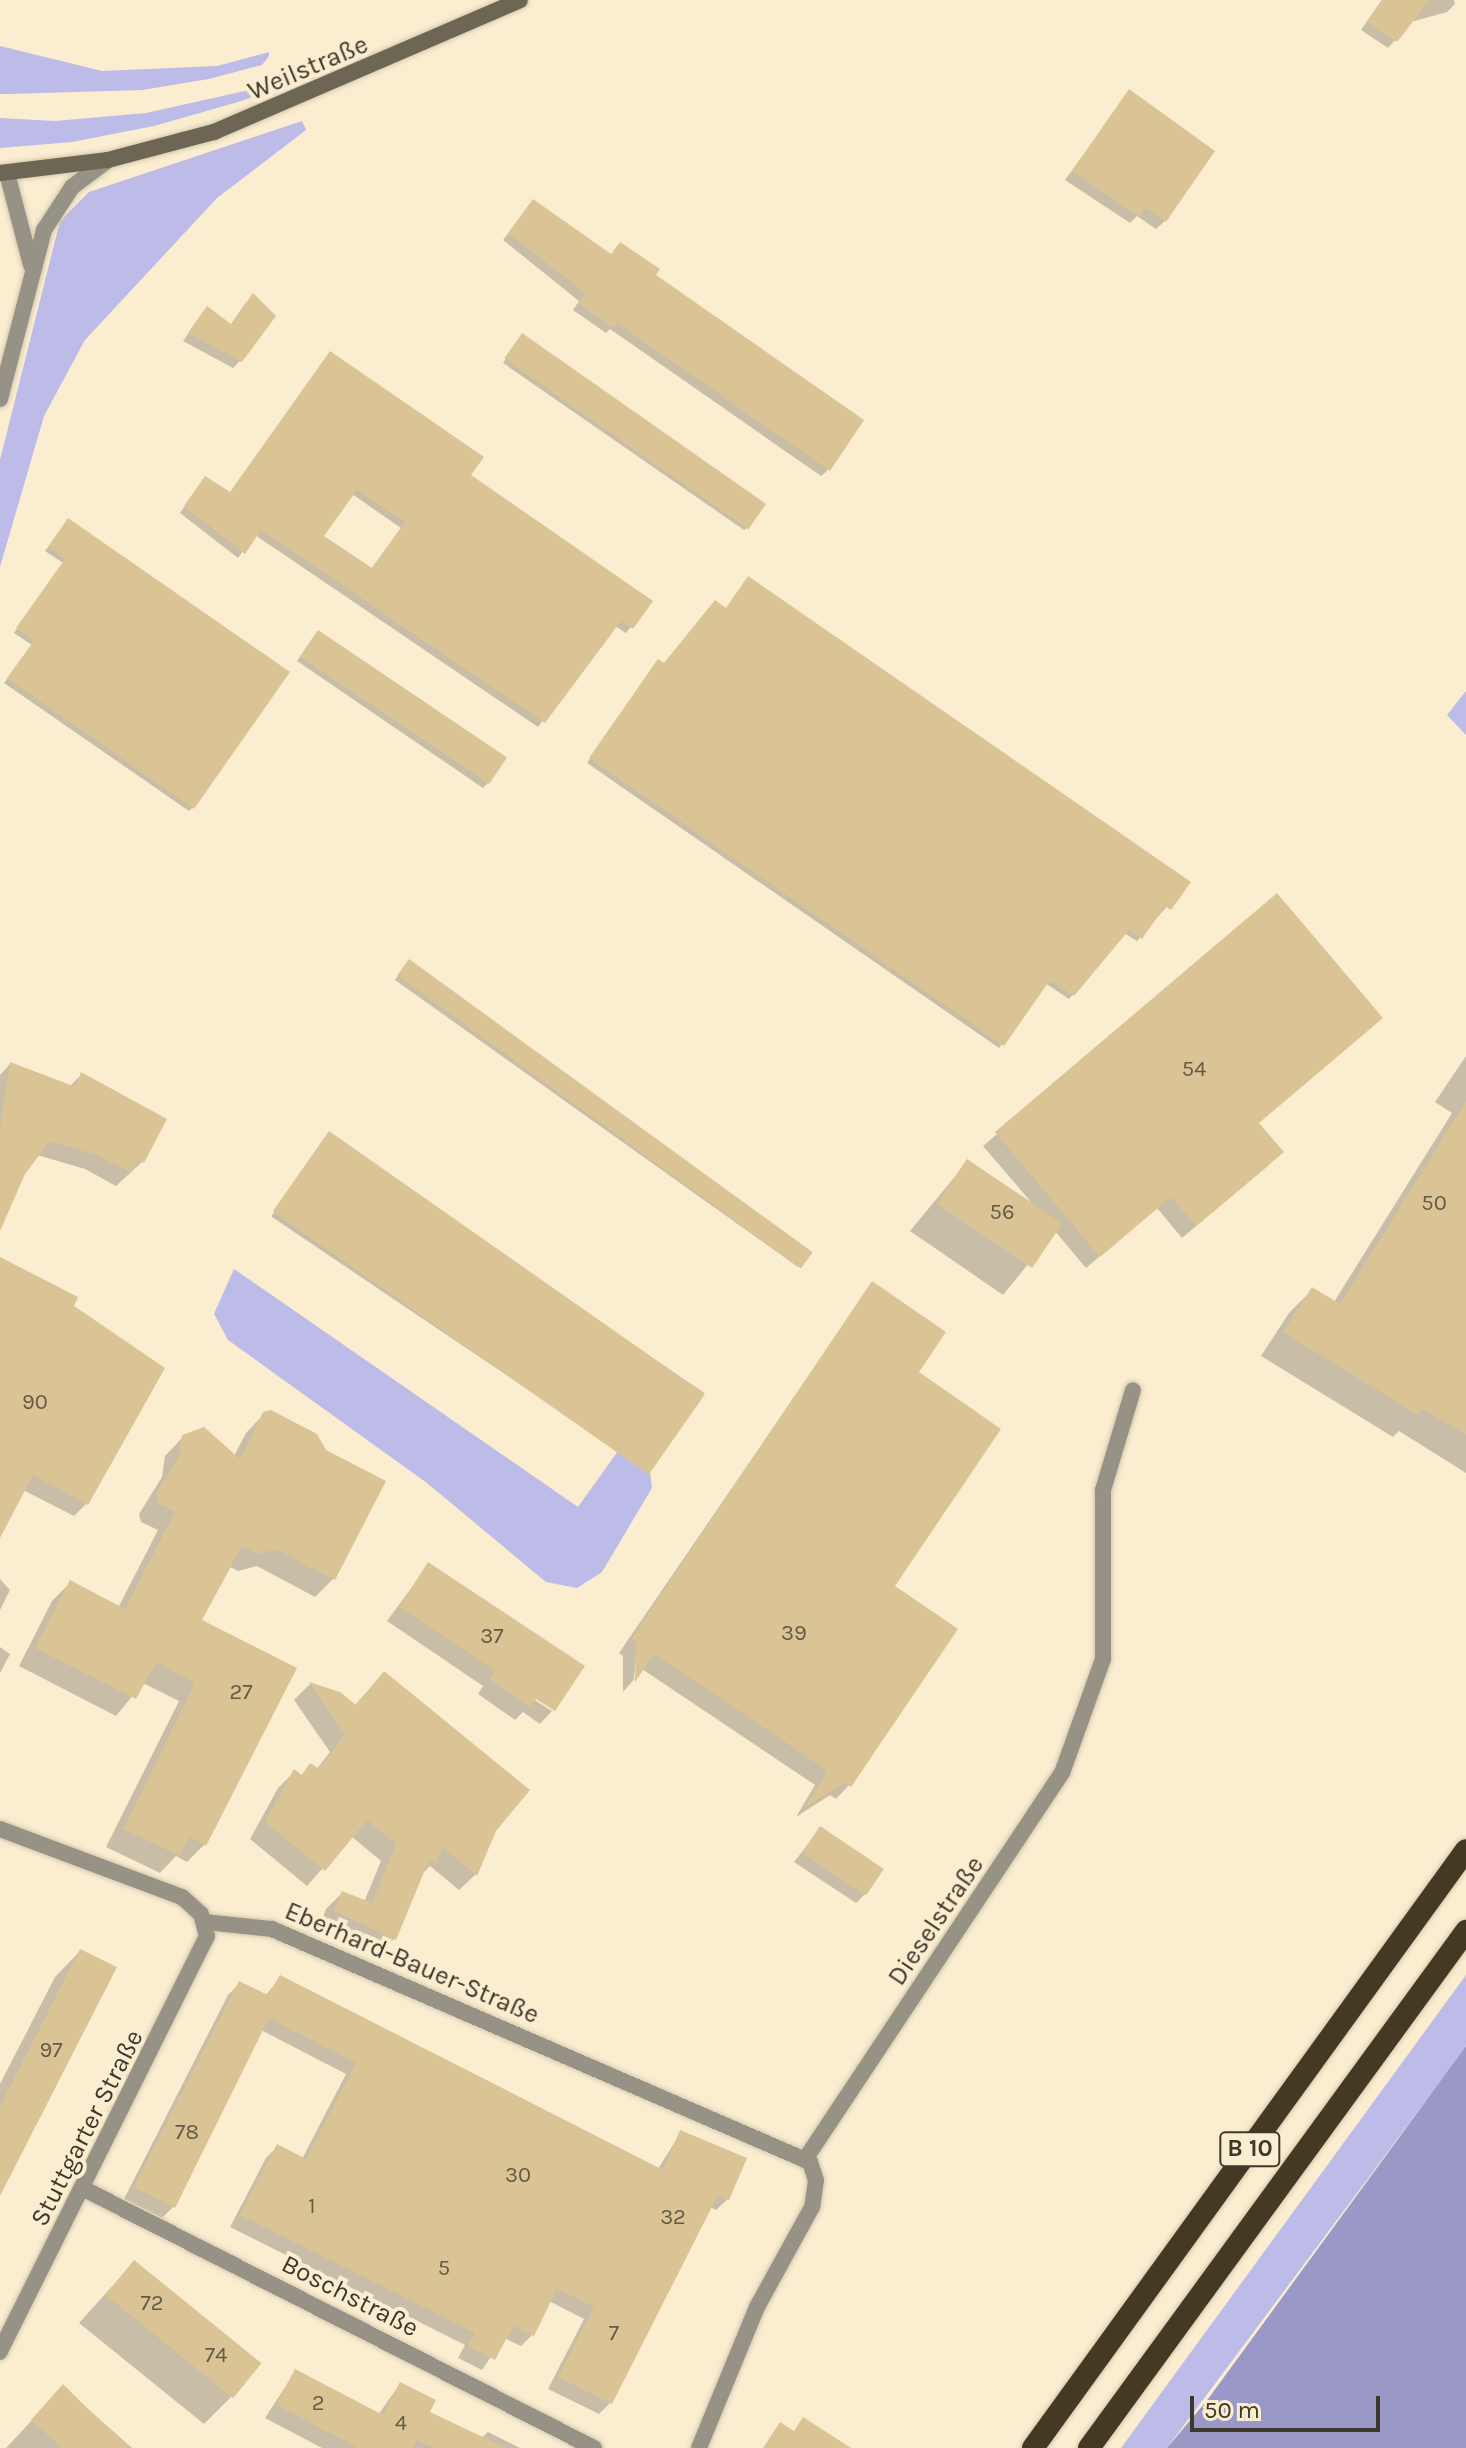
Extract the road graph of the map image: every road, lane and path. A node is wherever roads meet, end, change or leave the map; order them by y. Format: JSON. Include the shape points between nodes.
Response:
{"nodes":[{"id":1,"x":520,"y":0,"type":"edge"},
{"id":2,"x":108,"y":160,"type":"junction"},
{"id":3,"x":4,"y":173,"type":"edge"},
{"id":4,"x":0,"y":199,"type":"edge"},
{"id":5,"x":32,"y":271,"type":"junction"},
{"id":6,"x":0,"y":399,"type":"edge"},
{"id":7,"x":1133,"y":1390,"type":"dead end"},
{"id":8,"x":0,"y":1829,"type":"edge"},
{"id":9,"x":1466,"y":1850,"type":"edge"},
{"id":10,"x":205,"y":1922,"type":"junction"},
{"id":11,"x":1466,"y":1931,"type":"edge"},
{"id":12,"x":806,"y":2158,"type":"junction"},
{"id":13,"x":84,"y":2189,"type":"junction"},
{"id":14,"x":0,"y":2352,"type":"edge"},
{"id":15,"x":594,"y":2448,"type":"edge"},
{"id":16,"x":699,"y":2448,"type":"edge"},
{"id":17,"x":1033,"y":2448,"type":"edge"},
{"id":18,"x":1089,"y":2448,"type":"edge"}],
"edges":[{"from":1,"to":2,"type":"main road","name":"Weilstraße","via":[[253,118]]},
{"from":2,"to":3,"type":"main road","name":"Weilstraße"},
{"from":2,"to":5,"type":"street","name":"Weilstraße","via":[[60,200]]},
{"from":3,"to":4,"type":"street"},
{"from":3,"to":5,"type":"street"},
{"from":5,"to":6,"type":"street","name":"Weilstraße"},
{"from":7,"to":12,"type":"street","name":"Dieselstraße","via":[[1103,1490],[1103,1659],[1062,1773]]},
{"from":8,"to":10,"type":"street","via":[[182,1897]]},
{"from":9,"to":17,"type":"highway","number":"B 10"},
{"from":10,"to":12,"type":"street","name":"Eberhard-Bauer-Straße","via":[[272,1929]]},
{"from":10,"to":13,"type":"street","name":"Stuttgarter Straße","via":[[202,1954]]},
{"from":11,"to":18,"type":"highway","number":"B 10"},
{"from":12,"to":16,"type":"street","via":[[816,2180],[812,2207],[757,2307]]},
{"from":13,"to":14,"type":"street","name":"Stuttgarter Straße"},
{"from":13,"to":15,"type":"street","name":"Boschstraße"}]}
